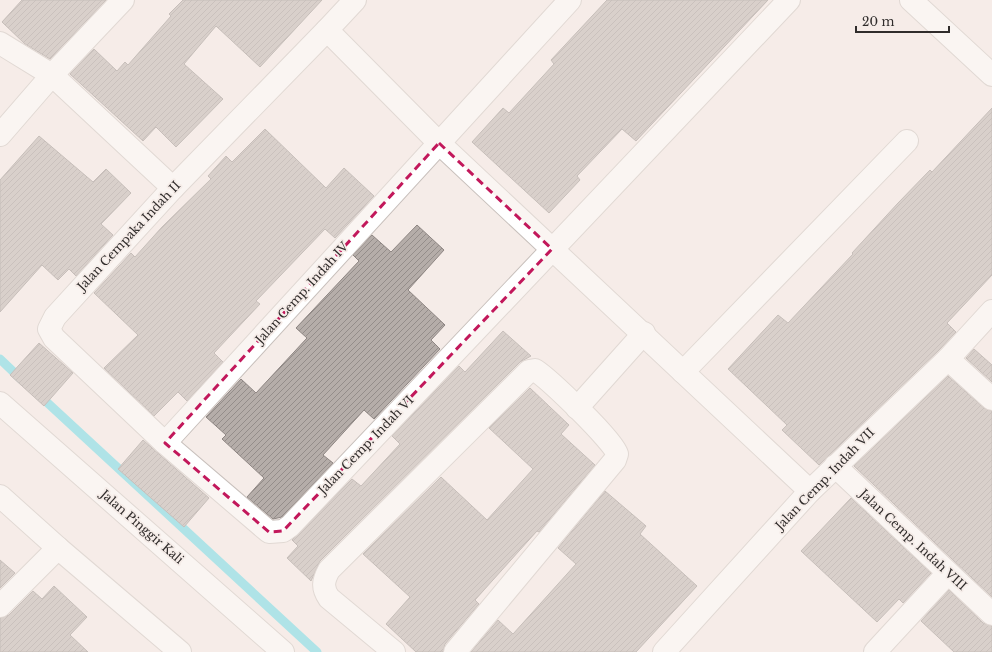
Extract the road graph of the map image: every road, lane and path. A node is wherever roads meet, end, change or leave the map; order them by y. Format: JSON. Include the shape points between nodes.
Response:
{"nodes":[{"id":1,"x":123,"y":0,"type":"edge"},
{"id":2,"x":355,"y":0,"type":"edge"},
{"id":3,"x":570,"y":0,"type":"edge"},
{"id":4,"x":789,"y":0,"type":"edge"},
{"id":5,"x":911,"y":0,"type":"edge"},
{"id":6,"x":327,"y":30,"type":"junction"},
{"id":7,"x":0,"y":43,"type":"edge"},
{"id":8,"x":52,"y":75,"type":"junction"},
{"id":9,"x":992,"y":75,"type":"edge"},
{"id":10,"x":0,"y":135,"type":"edge"},
{"id":11,"x":906,"y":141,"type":"dead end"},
{"id":12,"x":440,"y":143,"type":"junction"},
{"id":13,"x":173,"y":188,"type":"junction"},
{"id":14,"x":552,"y":249,"type":"junction"},
{"id":15,"x":992,"y":311,"type":"edge"},
{"id":16,"x":644,"y":333,"type":"junction"},
{"id":17,"x":948,"y":359,"type":"junction"},
{"id":18,"x":683,"y":372,"type":"junction"},
{"id":19,"x":992,"y":399,"type":"edge"},
{"id":20,"x":0,"y":403,"type":"edge"},
{"id":21,"x":577,"y":408,"type":"junction"},
{"id":22,"x":165,"y":443,"type":"junction"},
{"id":23,"x":835,"y":466,"type":"junction"},
{"id":24,"x":810,"y":491,"type":"junction"},
{"id":25,"x":0,"y":496,"type":"edge"},
{"id":26,"x":58,"y":548,"type":"junction"},
{"id":27,"x":948,"y":573,"type":"junction"},
{"id":28,"x":0,"y":606,"type":"edge"},
{"id":29,"x":992,"y":614,"type":"edge"},
{"id":30,"x":170,"y":649,"type":"edge"},
{"id":31,"x":283,"y":652,"type":"edge"},
{"id":32,"x":394,"y":652,"type":"edge"},
{"id":33,"x":455,"y":652,"type":"edge"},
{"id":34,"x":664,"y":652,"type":"edge"},
{"id":35,"x":875,"y":652,"type":"edge"}],
"edges":[{"from":1,"to":8,"type":"street"},
{"from":2,"to":6,"type":"street","name":"Jalan Cempaka Indah II"},
{"from":3,"to":12,"type":"street","name":"Jalan Cemp. Indah IV"},
{"from":4,"to":14,"type":"street","name":"Jalan Cemp. Indah VI"},
{"from":5,"to":9,"type":"street"},
{"from":6,"to":12,"type":"street"},
{"from":6,"to":13,"type":"street","name":"Jalan Cempaka Indah II"},
{"from":7,"to":8,"type":"street"},
{"from":8,"to":10,"type":"street"},
{"from":8,"to":13,"type":"street"},
{"from":11,"to":18,"type":"street"},
{"from":12,"to":14,"type":"street"},
{"from":12,"to":22,"type":"street","name":"Jalan Cemp. Indah IV"},
{"from":13,"to":22,"type":"street","name":"Jalan Cempaka Indah II","via":[[55,317],[49,329],[54,338]]},
{"from":14,"to":16,"type":"street"},
{"from":14,"to":22,"type":"street","name":"Jalan Cemp. Indah VI","via":[[283,531],[269,532],[263,528]]},
{"from":15,"to":17,"type":"street","name":"Jalan Cemp. Indah VII"},
{"from":16,"to":18,"type":"street"},
{"from":16,"to":21,"type":"street"},
{"from":17,"to":19,"type":"street"},
{"from":17,"to":23,"type":"street","name":"Jalan Cemp. Indah VII"},
{"from":18,"to":24,"type":"street"},
{"from":20,"to":31,"type":"street","name":"Jalan Pinggir Kali"},
{"from":21,"to":32,"type":"street","via":[[537,371],[531,370],[329,570],[323,582],[329,598]]},
{"from":21,"to":33,"type":"street","via":[[615,449],[615,460]]},
{"from":23,"to":24,"type":"street","name":"Jalan Cemp. Indah VII"},
{"from":23,"to":27,"type":"street","name":"Jalan Cemp. Indah VIII"},
{"from":24,"to":34,"type":"street","name":"Jalan Cemp. Indah VII"},
{"from":25,"to":26,"type":"street"},
{"from":26,"to":28,"type":"street"},
{"from":26,"to":30,"type":"street"},
{"from":27,"to":29,"type":"street","name":"Jalan Cemp. Indah VIII"},
{"from":27,"to":35,"type":"street"}]}
